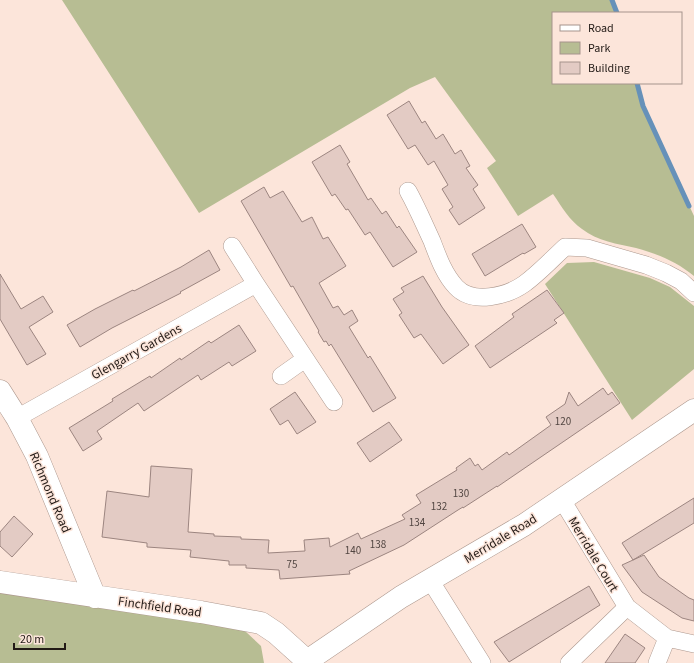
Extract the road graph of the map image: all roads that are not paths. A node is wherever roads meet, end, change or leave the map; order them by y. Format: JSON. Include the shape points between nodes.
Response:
{"nodes":[{"id":1,"x":408,"y":191,"type":"dead end"},
{"id":2,"x":232,"y":246,"type":"dead end"},
{"id":3,"x":256,"y":284,"type":"junction"},
{"id":4,"x":694,"y":292,"type":"edge"},
{"id":5,"x":305,"y":359,"type":"junction"},
{"id":6,"x":281,"y":376,"type":"dead end"},
{"id":7,"x":0,"y":391,"type":"edge"},
{"id":8,"x":334,"y":402,"type":"dead end"},
{"id":9,"x":694,"y":410,"type":"edge"},
{"id":10,"x":17,"y":418,"type":"junction"},
{"id":11,"x":562,"y":500,"type":"junction"},
{"id":12,"x":430,"y":580,"type":"junction"},
{"id":13,"x":0,"y":582,"type":"edge"},
{"id":14,"x":95,"y":597,"type":"junction"},
{"id":15,"x":627,"y":608,"type":"junction"},
{"id":16,"x":667,"y":638,"type":"junction"},
{"id":17,"x":694,"y":644,"type":"edge"},
{"id":18,"x":305,"y":662,"type":"edge"},
{"id":19,"x":482,"y":663,"type":"edge"},
{"id":20,"x":569,"y":663,"type":"edge"},
{"id":21,"x":657,"y":663,"type":"edge"}],
"edges":[{"from":1,"to":4,"type":"street","via":[[444,271],[457,288],[468,294],[494,297],[510,292],[524,284],[565,247],[587,248],[646,265],[681,281]]},
{"from":2,"to":3,"type":"street"},
{"from":3,"to":5,"type":"street"},
{"from":3,"to":10,"type":"street","name":"Glengarry Gardens"},
{"from":5,"to":6,"type":"street"},
{"from":5,"to":8,"type":"street"},
{"from":7,"to":10,"type":"street","name":"Richmond Road"},
{"from":9,"to":11,"type":"street","name":"Merridale Road"},
{"from":10,"to":14,"type":"street","name":"Richmond Road","via":[[37,456]]},
{"from":11,"to":12,"type":"street","name":"Merridale Road"},
{"from":11,"to":15,"type":"street","name":"Merridale Court"},
{"from":12,"to":18,"type":"street","name":"Merridale Road","via":[[400,597]]},
{"from":12,"to":19,"type":"street"},
{"from":13,"to":14,"type":"street","name":"Finchfield Road"},
{"from":14,"to":18,"type":"street","name":"Finchfield Road","via":[[261,623],[276,633]]},
{"from":15,"to":16,"type":"street","name":"Merridale Court"},
{"from":15,"to":20,"type":"street"},
{"from":16,"to":17,"type":"street","name":"Merridale Court"},
{"from":16,"to":21,"type":"street"}]}
